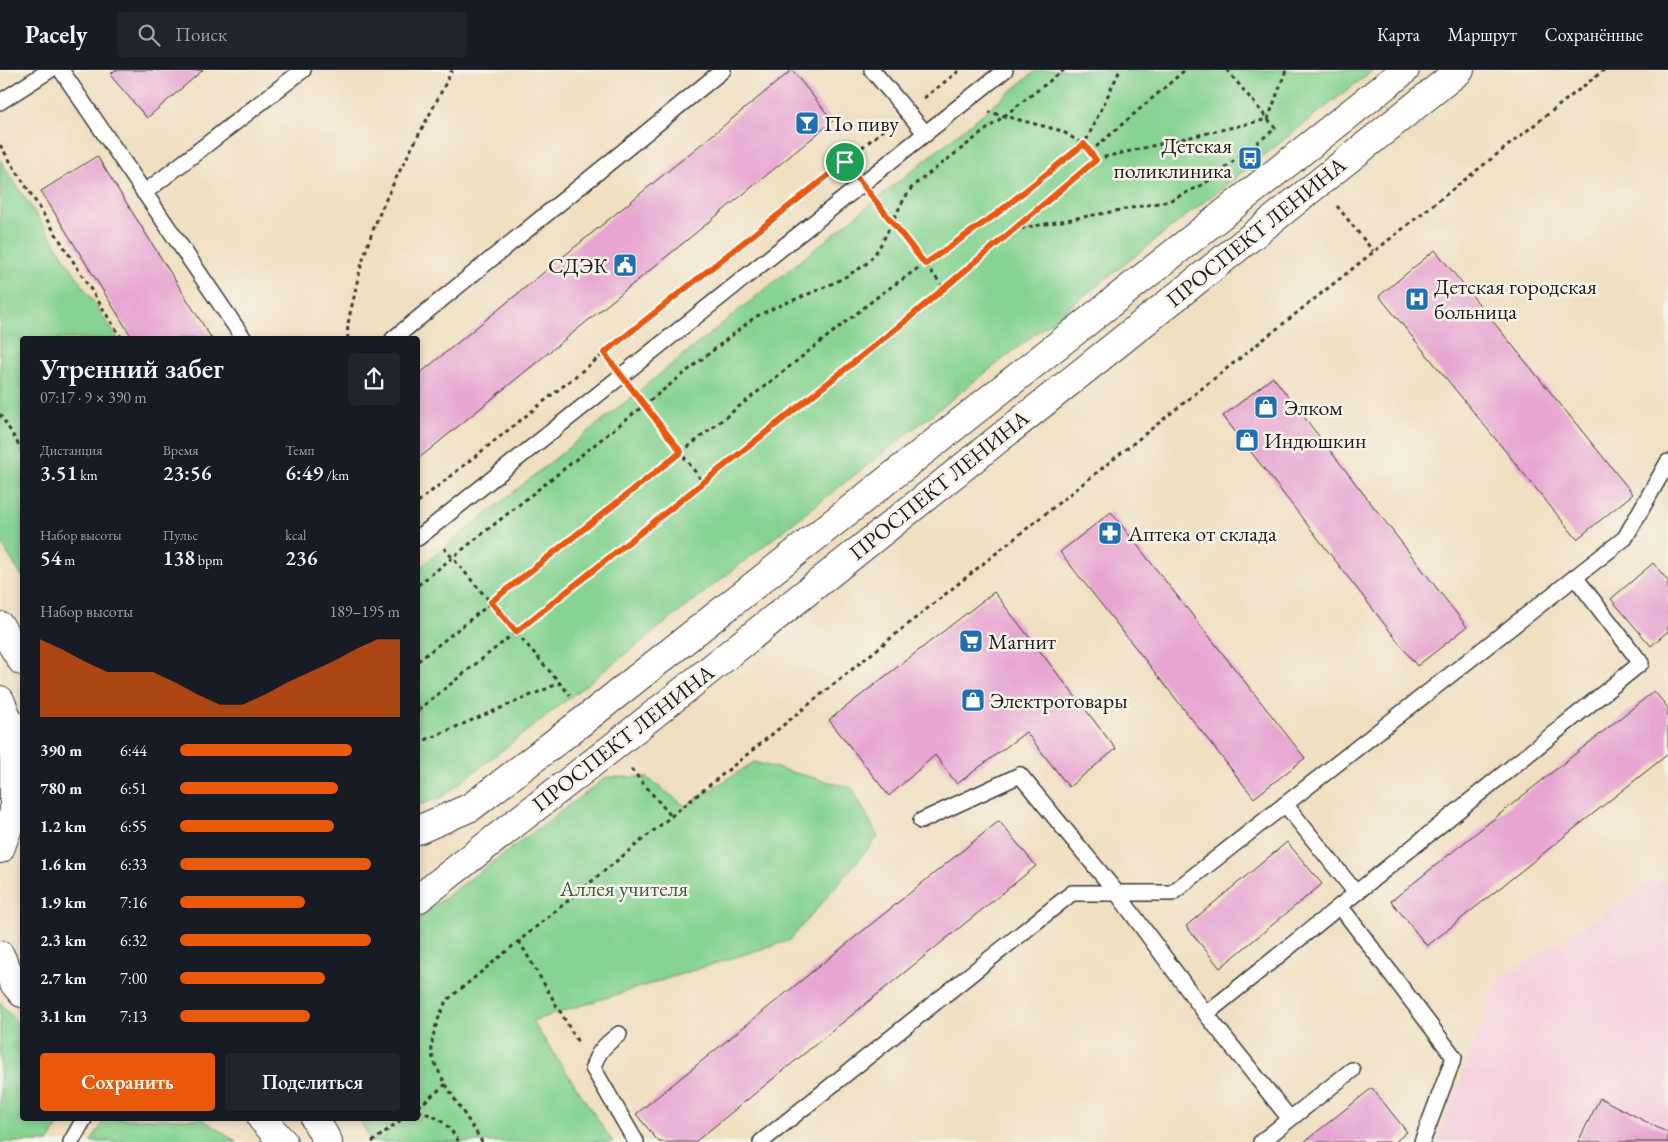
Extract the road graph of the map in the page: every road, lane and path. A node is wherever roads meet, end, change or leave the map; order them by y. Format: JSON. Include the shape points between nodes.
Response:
{"nodes":[{"id":1,"x":50,"y":70,"type":"edge"},
{"id":2,"x":61,"y":70,"type":"edge"},
{"id":3,"x":303,"y":70,"type":"edge"},
{"id":4,"x":452,"y":70,"type":"edge"},
{"id":5,"x":723,"y":70,"type":"edge"},
{"id":6,"x":872,"y":70,"type":"edge"},
{"id":7,"x":960,"y":70,"type":"edge"},
{"id":8,"x":1005,"y":70,"type":"edge"},
{"id":9,"x":1064,"y":70,"type":"edge"},
{"id":10,"x":1120,"y":70,"type":"edge"},
{"id":11,"x":1185,"y":70,"type":"edge"},
{"id":12,"x":1227,"y":70,"type":"edge"},
{"id":13,"x":1286,"y":70,"type":"edge"},
{"id":14,"x":1405,"y":70,"type":"edge"},
{"id":15,"x":1460,"y":70,"type":"edge"},
{"id":16,"x":1604,"y":70,"type":"edge"},
{"id":17,"x":950,"y":78,"type":"junction"},
{"id":18,"x":968,"y":100,"type":"junction"},
{"id":19,"x":0,"y":102,"type":"edge"},
{"id":20,"x":908,"y":111,"type":"junction"},
{"id":21,"x":1003,"y":116,"type":"junction"},
{"id":22,"x":1268,"y":119,"type":"junction"},
{"id":23,"x":1276,"y":128,"type":"junction"},
{"id":24,"x":926,"y":134,"type":"junction"},
{"id":25,"x":1282,"y":135,"type":"dead end"},
{"id":26,"x":1084,"y":144,"type":"junction"},
{"id":27,"x":0,"y":145,"type":"edge"},
{"id":28,"x":1090,"y":152,"type":"junction"},
{"id":29,"x":1096,"y":160,"type":"junction"},
{"id":30,"x":845,"y":162,"type":"junction"},
{"id":31,"x":863,"y":184,"type":"junction"},
{"id":32,"x":144,"y":193,"type":"junction"},
{"id":33,"x":1335,"y":203,"type":"dead end"},
{"id":34,"x":892,"y":222,"type":"junction"},
{"id":35,"x":1012,"y":230,"type":"junction"},
{"id":36,"x":1373,"y":252,"type":"junction"},
{"id":37,"x":925,"y":264,"type":"junction"},
{"id":38,"x":944,"y":288,"type":"junction"},
{"id":39,"x":120,"y":336,"type":"edge"},
{"id":40,"x":242,"y":336,"type":"edge"},
{"id":41,"x":348,"y":336,"type":"edge"},
{"id":42,"x":396,"y":336,"type":"edge"},
{"id":43,"x":604,"y":353,"type":"junction"},
{"id":44,"x":622,"y":376,"type":"junction"},
{"id":45,"x":644,"y":405,"type":"junction"},
{"id":46,"x":0,"y":414,"type":"edge"},
{"id":47,"x":20,"y":447,"type":"edge"},
{"id":48,"x":681,"y":452,"type":"junction"},
{"id":49,"x":1668,"y":462,"type":"edge"},
{"id":50,"x":703,"y":482,"type":"junction"},
{"id":51,"x":420,"y":500,"type":"edge"},
{"id":52,"x":423,"y":534,"type":"edge"},
{"id":53,"x":452,"y":557,"type":"junction"},
{"id":54,"x":1576,"y":577,"type":"junction"},
{"id":55,"x":420,"y":582,"type":"edge"},
{"id":56,"x":491,"y":602,"type":"junction"},
{"id":57,"x":0,"y":626,"type":"edge"},
{"id":58,"x":516,"y":632,"type":"junction"},
{"id":59,"x":20,"y":658,"type":"edge"},
{"id":60,"x":420,"y":659,"type":"edge"},
{"id":61,"x":560,"y":683,"type":"junction"},
{"id":62,"x":571,"y":696,"type":"dead end"},
{"id":63,"x":0,"y":700,"type":"edge"},
{"id":64,"x":420,"y":708,"type":"edge"},
{"id":65,"x":420,"y":742,"type":"edge"},
{"id":66,"x":630,"y":768,"type":"dead end"},
{"id":67,"x":1285,"y":804,"type":"junction"},
{"id":68,"x":18,"y":806,"type":"edge"},
{"id":69,"x":671,"y":816,"type":"junction"},
{"id":70,"x":921,"y":821,"type":"dead end"},
{"id":71,"x":420,"y":829,"type":"edge"},
{"id":72,"x":0,"y":849,"type":"edge"},
{"id":73,"x":1117,"y":893,"type":"junction"},
{"id":74,"x":1356,"y":893,"type":"junction"},
{"id":75,"x":420,"y":897,"type":"edge"},
{"id":76,"x":1340,"y":906,"type":"junction"},
{"id":77,"x":519,"y":941,"type":"junction"},
{"id":78,"x":0,"y":956,"type":"edge"},
{"id":79,"x":20,"y":991,"type":"edge"},
{"id":80,"x":1206,"y":1014,"type":"junction"},
{"id":81,"x":619,"y":1034,"type":"dead end"},
{"id":82,"x":593,"y":1068,"type":"junction"},
{"id":83,"x":1352,"y":1070,"type":"dead end"},
{"id":84,"x":446,"y":1084,"type":"junction"},
{"id":85,"x":420,"y":1105,"type":"edge"},
{"id":86,"x":420,"y":1112,"type":"edge"},
{"id":87,"x":1290,"y":1119,"type":"junction"},
{"id":88,"x":83,"y":1121,"type":"edge"},
{"id":89,"x":264,"y":1121,"type":"edge"},
{"id":90,"x":315,"y":1121,"type":"edge"},
{"id":91,"x":399,"y":1121,"type":"edge"},
{"id":92,"x":770,"y":1139,"type":"edge"},
{"id":93,"x":71,"y":1142,"type":"edge"},
{"id":94,"x":283,"y":1142,"type":"edge"},
{"id":95,"x":328,"y":1142,"type":"edge"},
{"id":96,"x":372,"y":1142,"type":"edge"},
{"id":97,"x":459,"y":1142,"type":"edge"},
{"id":98,"x":482,"y":1142,"type":"edge"},
{"id":99,"x":636,"y":1142,"type":"edge"},
{"id":100,"x":1262,"y":1142,"type":"edge"},
{"id":101,"x":1422,"y":1142,"type":"edge"}],
"edges":[{"from":1,"to":19,"type":"lane"},
{"from":2,"to":32,"type":"lane"},
{"from":3,"to":32,"type":"lane"},
{"from":4,"to":41,"type":"path","via":[[372,228],[359,267]]},
{"from":5,"to":42,"type":"lane"},
{"from":6,"to":20,"type":"lane"},
{"from":7,"to":17,"type":"path"},
{"from":8,"to":18,"type":"lane"},
{"from":9,"to":21,"type":"path"},
{"from":10,"to":26,"type":"path"},
{"from":11,"to":28,"type":"path"},
{"from":12,"to":22,"type":"path"},
{"from":13,"to":22,"type":"path"},
{"from":14,"to":71,"type":"main road","name":"ПРОСПЕКТ ЛЕНИНА","via":[[580,723],[471,807]]},
{"from":15,"to":75,"type":"main road","name":"ПРОСПЕКТ ЛЕНИНА","via":[[621,741]]},
{"from":16,"to":36,"type":"path"},
{"from":17,"to":18,"type":"path"},
{"from":17,"to":20,"type":"path"},
{"from":18,"to":21,"type":"path","via":[[976,107]]},
{"from":18,"to":24,"type":"lane"},
{"from":20,"to":24,"type":"lane"},
{"from":20,"to":30,"type":"path"},
{"from":21,"to":26,"type":"path","via":[[1062,131]]},
{"from":21,"to":34,"type":"path","via":[[914,185]]},
{"from":22,"to":23,"type":"path"},
{"from":22,"to":29,"type":"path"},
{"from":23,"to":25,"type":"path"},
{"from":23,"to":35,"type":"path","via":[[1204,184],[1169,201]]},
{"from":24,"to":31,"type":"lane"},
{"from":26,"to":28,"type":"path"},
{"from":26,"to":37,"type":"path","via":[[995,215]]},
{"from":27,"to":39,"type":"path"},
{"from":28,"to":29,"type":"path"},
{"from":29,"to":35,"type":"path"},
{"from":30,"to":31,"type":"path"},
{"from":30,"to":43,"type":"path"},
{"from":31,"to":34,"type":"path"},
{"from":31,"to":44,"type":"lane"},
{"from":32,"to":40,"type":"lane"},
{"from":33,"to":36,"type":"path"},
{"from":34,"to":37,"type":"path"},
{"from":34,"to":45,"type":"path","via":[[881,246],[867,263],[810,295],[755,317]]},
{"from":35,"to":38,"type":"path"},
{"from":36,"to":69,"type":"path"},
{"from":37,"to":38,"type":"path"},
{"from":37,"to":48,"type":"path","via":[[881,294]]},
{"from":38,"to":50,"type":"path"},
{"from":43,"to":44,"type":"path"},
{"from":43,"to":51,"type":"path"},
{"from":44,"to":45,"type":"path"},
{"from":44,"to":52,"type":"lane"},
{"from":45,"to":48,"type":"path"},
{"from":45,"to":53,"type":"path"},
{"from":46,"to":47,"type":"path"},
{"from":48,"to":50,"type":"path"},
{"from":48,"to":56,"type":"path"},
{"from":49,"to":54,"type":"lane","via":[[1626,538]]},
{"from":50,"to":58,"type":"path"},
{"from":52,"to":53,"type":"path"},
{"from":53,"to":55,"type":"path"},
{"from":53,"to":56,"type":"path"},
{"from":54,"to":67,"type":"lane"},
{"from":54,"to":74,"type":"lane","via":[[1641,663]]},
{"from":56,"to":58,"type":"path"},
{"from":56,"to":60,"type":"path"},
{"from":57,"to":59,"type":"main road"},
{"from":58,"to":61,"type":"path"},
{"from":58,"to":64,"type":"path"},
{"from":61,"to":62,"type":"path"},
{"from":61,"to":65,"type":"path"},
{"from":63,"to":68,"type":"main road","via":[[10,724]]},
{"from":66,"to":69,"type":"path"},
{"from":67,"to":73,"type":"lane","via":[[1172,893]]},
{"from":67,"to":74,"type":"lane"},
{"from":68,"to":72,"type":"main road"},
{"from":69,"to":77,"type":"path"},
{"from":70,"to":73,"type":"lane","via":[[1020,775]]},
{"from":73,"to":80,"type":"lane"},
{"from":73,"to":92,"type":"lane","via":[[1072,893]]},
{"from":74,"to":76,"type":"lane"},
{"from":76,"to":80,"type":"lane"},
{"from":76,"to":101,"type":"lane","via":[[1454,1057]]},
{"from":77,"to":82,"type":"path"},
{"from":77,"to":84,"type":"path","via":[[446,1001],[435,1024],[432,1054]]},
{"from":78,"to":79,"type":"main road"},
{"from":80,"to":87,"type":"lane"},
{"from":81,"to":82,"type":"lane","via":[[596,1055]]},
{"from":82,"to":99,"type":"lane"},
{"from":83,"to":87,"type":"lane"},
{"from":84,"to":85,"type":"path"},
{"from":84,"to":98,"type":"path"},
{"from":86,"to":97,"type":"path","via":[[448,1125]]},
{"from":87,"to":100,"type":"lane"},
{"from":88,"to":93,"type":"lane"},
{"from":89,"to":94,"type":"main road"},
{"from":90,"to":95,"type":"main road"},
{"from":91,"to":96,"type":"path"}]}
